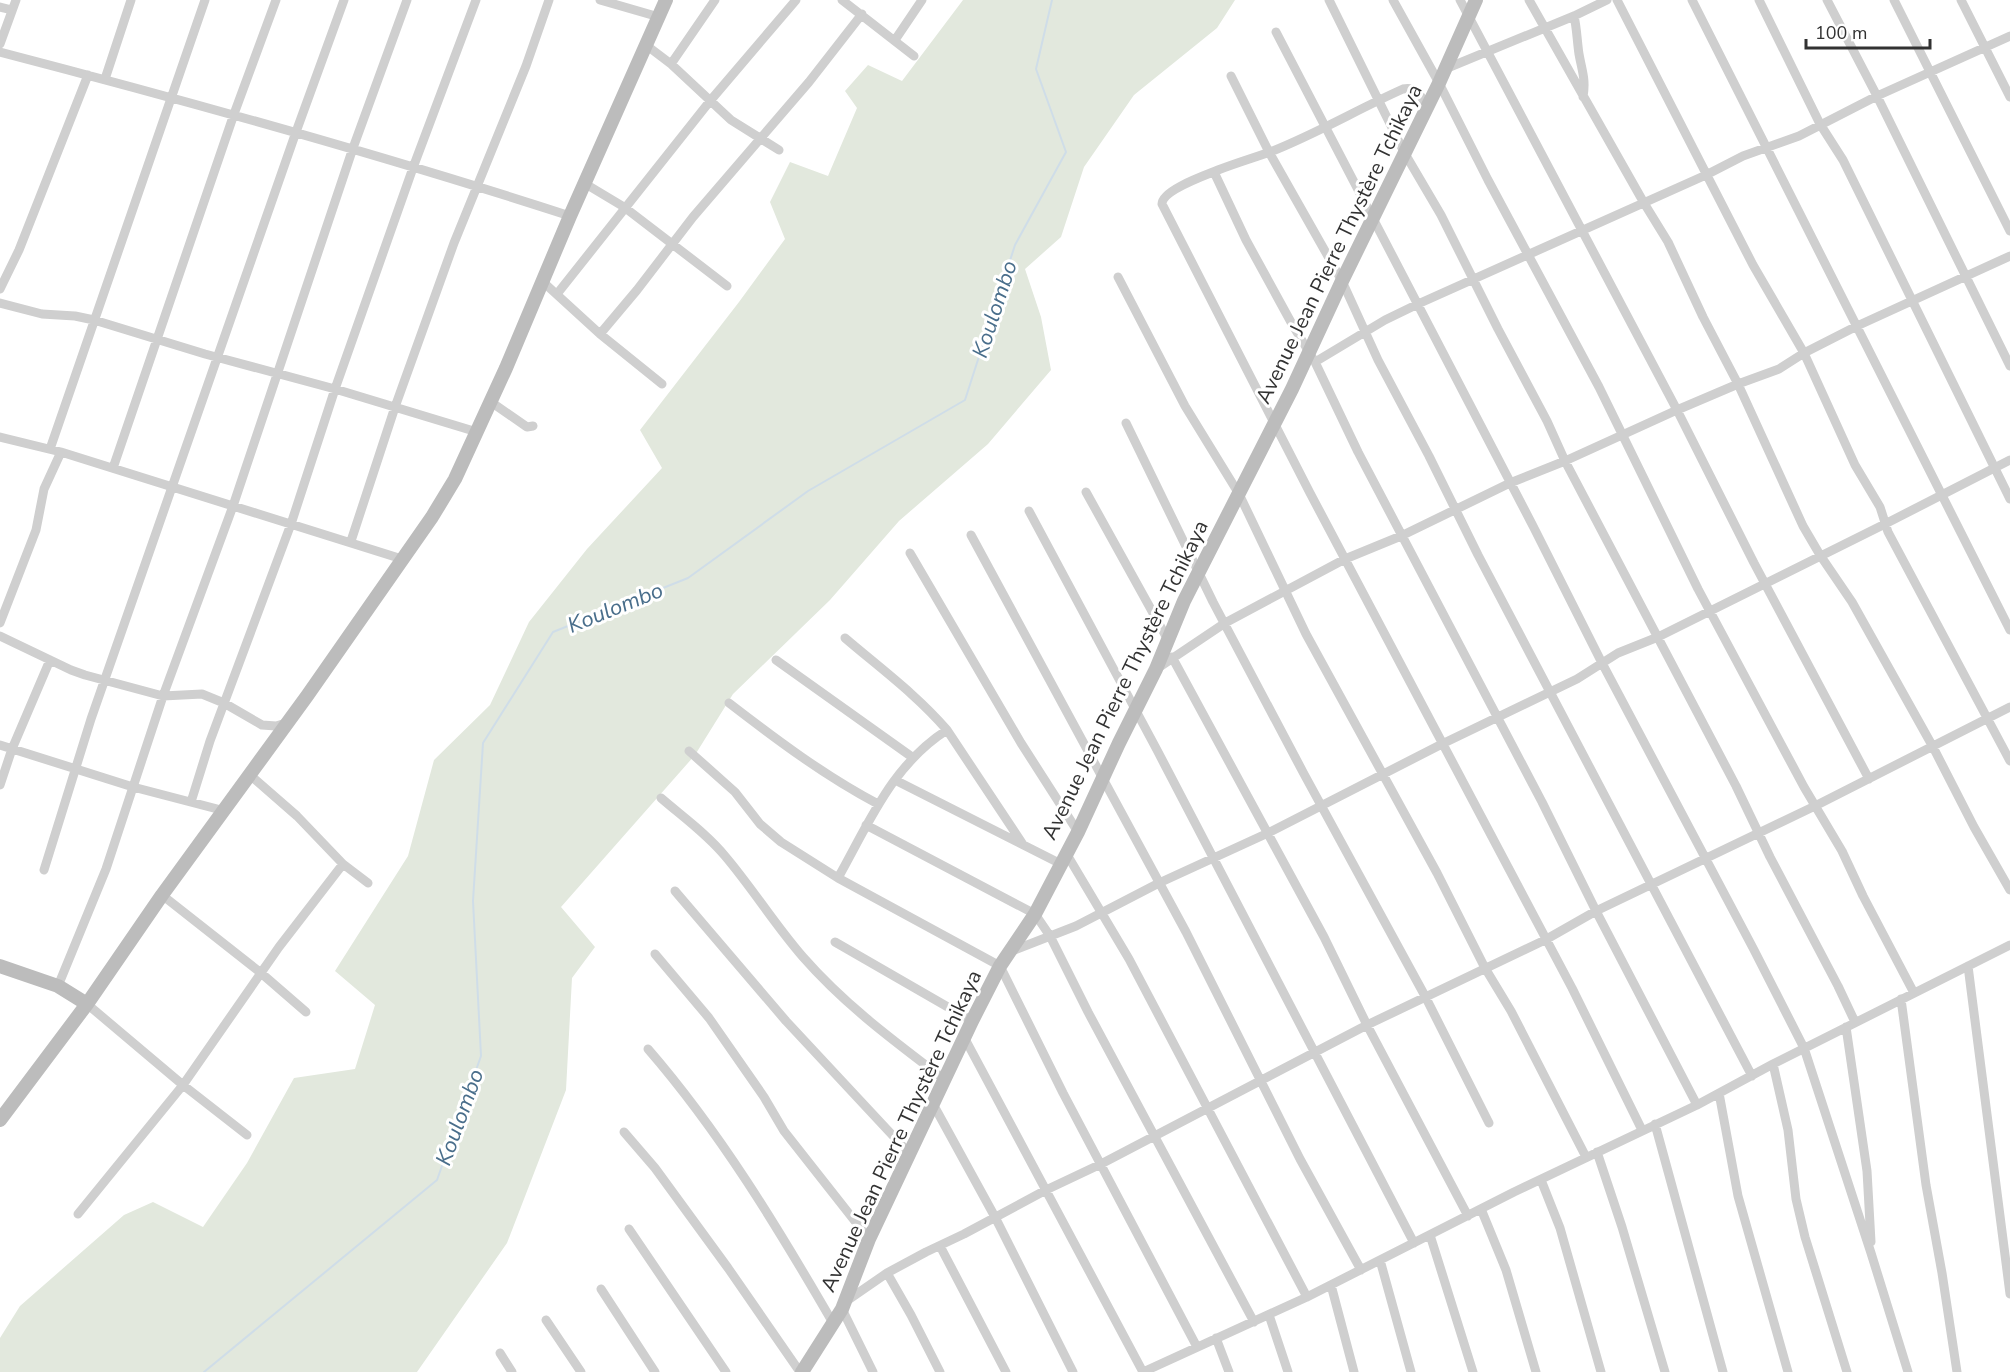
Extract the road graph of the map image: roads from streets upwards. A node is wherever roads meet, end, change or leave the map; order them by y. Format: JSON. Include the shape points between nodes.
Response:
{"nodes":[{"id":1,"x":16,"y":0,"type":"edge"},
{"id":2,"x":131,"y":0,"type":"edge"},
{"id":3,"x":205,"y":0,"type":"edge"},
{"id":4,"x":276,"y":0,"type":"edge"},
{"id":5,"x":345,"y":0,"type":"edge"},
{"id":6,"x":407,"y":0,"type":"edge"},
{"id":7,"x":476,"y":0,"type":"edge"},
{"id":8,"x":549,"y":0,"type":"edge"},
{"id":9,"x":600,"y":0,"type":"edge"},
{"id":10,"x":666,"y":0,"type":"edge"},
{"id":11,"x":715,"y":0,"type":"edge"},
{"id":12,"x":796,"y":0,"type":"edge"},
{"id":13,"x":842,"y":0,"type":"edge"},
{"id":14,"x":922,"y":0,"type":"edge"},
{"id":15,"x":1329,"y":0,"type":"edge"},
{"id":16,"x":1393,"y":0,"type":"edge"},
{"id":17,"x":1460,"y":0,"type":"edge"},
{"id":18,"x":1476,"y":0,"type":"edge"},
{"id":19,"x":1529,"y":0,"type":"edge"},
{"id":20,"x":1607,"y":0,"type":"edge"},
{"id":21,"x":1617,"y":0,"type":"edge"},
{"id":22,"x":1692,"y":0,"type":"edge"},
{"id":23,"x":1759,"y":0,"type":"edge"},
{"id":24,"x":1827,"y":0,"type":"edge"},
{"id":25,"x":1894,"y":0,"type":"edge"},
{"id":26,"x":1961,"y":0,"type":"edge"},
{"id":27,"x":0,"y":7,"type":"edge"},
{"id":28,"x":12,"y":10,"type":"junction"},
{"id":29,"x":862,"y":14,"type":"junction"},
{"id":30,"x":1574,"y":16,"type":"junction"},
{"id":31,"x":659,"y":17,"type":"junction"},
{"id":32,"x":1468,"y":17,"type":"junction"},
{"id":33,"x":1544,"y":28,"type":"junction"},
{"id":34,"x":1276,"y":32,"type":"dead end"},
{"id":35,"x":2010,"y":36,"type":"edge"},
{"id":36,"x":895,"y":40,"type":"junction"},
{"id":37,"x":0,"y":45,"type":"edge"},
{"id":38,"x":646,"y":45,"type":"junction"},
{"id":39,"x":1985,"y":47,"type":"junction"},
{"id":40,"x":0,"y":52,"type":"edge"},
{"id":41,"x":1487,"y":52,"type":"junction"},
{"id":42,"x":914,"y":56,"type":"dead end"},
{"id":43,"x":671,"y":64,"type":"junction"},
{"id":44,"x":1445,"y":69,"type":"junction"},
{"id":45,"x":1930,"y":72,"type":"junction"},
{"id":46,"x":88,"y":75,"type":"junction"},
{"id":47,"x":1231,"y":76,"type":"dead end"},
{"id":48,"x":105,"y":79,"type":"junction"},
{"id":49,"x":1439,"y":83,"type":"junction"},
{"id":50,"x":1877,"y":96,"type":"junction"},
{"id":51,"x":171,"y":97,"type":"junction"},
{"id":52,"x":1583,"y":97,"type":"junction"},
{"id":53,"x":2010,"y":97,"type":"edge"},
{"id":54,"x":1378,"y":100,"type":"junction"},
{"id":55,"x":710,"y":101,"type":"junction"},
{"id":56,"x":1427,"y":107,"type":"junction"},
{"id":57,"x":234,"y":114,"type":"junction"},
{"id":58,"x":1820,"y":124,"type":"junction"},
{"id":59,"x":1326,"y":127,"type":"junction"},
{"id":60,"x":296,"y":132,"type":"junction"},
{"id":61,"x":760,"y":139,"type":"junction"},
{"id":62,"x":353,"y":148,"type":"junction"},
{"id":63,"x":1767,"y":148,"type":"junction"},
{"id":64,"x":779,"y":150,"type":"dead end"},
{"id":65,"x":1269,"y":152,"type":"junction"},
{"id":66,"x":1404,"y":152,"type":"junction"},
{"id":67,"x":414,"y":165,"type":"junction"},
{"id":68,"x":1214,"y":172,"type":"junction"},
{"id":69,"x":1706,"y":175,"type":"junction"},
{"id":70,"x":584,"y":183,"type":"junction"},
{"id":71,"x":478,"y":186,"type":"junction"},
{"id":72,"x":1644,"y":203,"type":"junction"},
{"id":73,"x":624,"y":207,"type":"junction"},
{"id":74,"x":570,"y":216,"type":"junction"},
{"id":75,"x":1372,"y":219,"type":"junction"},
{"id":76,"x":1582,"y":231,"type":"junction"},
{"id":77,"x":2010,"y":231,"type":"edge"},
{"id":78,"x":673,"y":243,"type":"junction"},
{"id":79,"x":1529,"y":254,"type":"junction"},
{"id":80,"x":2010,"y":256,"type":"edge"},
{"id":81,"x":1119,"y":276,"type":"dead end"},
{"id":82,"x":1965,"y":277,"type":"junction"},
{"id":83,"x":1474,"y":280,"type":"junction"},
{"id":84,"x":542,"y":281,"type":"junction"},
{"id":85,"x":1342,"y":281,"type":"junction"},
{"id":86,"x":727,"y":286,"type":"dead end"},
{"id":87,"x":0,"y":289,"type":"edge"},
{"id":88,"x":557,"y":294,"type":"junction"},
{"id":89,"x":1912,"y":300,"type":"junction"},
{"id":90,"x":0,"y":303,"type":"edge"},
{"id":91,"x":1418,"y":304,"type":"junction"},
{"id":92,"x":94,"y":320,"type":"junction"},
{"id":93,"x":1857,"y":326,"type":"junction"},
{"id":94,"x":1365,"y":332,"type":"junction"},
{"id":95,"x":600,"y":334,"type":"junction"},
{"id":96,"x":156,"y":339,"type":"junction"},
{"id":97,"x":1804,"y":353,"type":"junction"},
{"id":98,"x":1312,"y":357,"type":"junction"},
{"id":99,"x":218,"y":358,"type":"junction"},
{"id":100,"x":2010,"y":366,"type":"edge"},
{"id":101,"x":276,"y":373,"type":"junction"},
{"id":102,"x":662,"y":384,"type":"dead end"},
{"id":103,"x":1738,"y":384,"type":"junction"},
{"id":104,"x":335,"y":389,"type":"junction"},
{"id":105,"x":491,"y":402,"type":"junction"},
{"id":106,"x":395,"y":407,"type":"junction"},
{"id":107,"x":1677,"y":410,"type":"junction"},
{"id":108,"x":1126,"y":423,"type":"dead end"},
{"id":109,"x":1275,"y":425,"type":"junction"},
{"id":110,"x":532,"y":426,"type":"dead end"},
{"id":111,"x":477,"y":432,"type":"junction"},
{"id":112,"x":1623,"y":435,"type":"junction"},
{"id":113,"x":0,"y":438,"type":"edge"},
{"id":114,"x":50,"y":449,"type":"junction"},
{"id":115,"x":61,"y":452,"type":"junction"},
{"id":116,"x":2010,"y":459,"type":"edge"},
{"id":117,"x":1565,"y":461,"type":"junction"},
{"id":118,"x":113,"y":468,"type":"junction"},
{"id":119,"x":1994,"y":468,"type":"junction"},
{"id":120,"x":1510,"y":483,"type":"junction"},
{"id":121,"x":173,"y":488,"type":"junction"},
{"id":122,"x":1086,"y":492,"type":"dead end"},
{"id":123,"x":1239,"y":494,"type":"junction"},
{"id":124,"x":1940,"y":495,"type":"junction"},
{"id":125,"x":2010,"y":499,"type":"edge"},
{"id":126,"x":233,"y":506,"type":"junction"},
{"id":127,"x":1455,"y":509,"type":"junction"},
{"id":128,"x":1029,"y":511,"type":"dead end"},
{"id":129,"x":291,"y":524,"type":"junction"},
{"id":130,"x":1885,"y":524,"type":"junction"},
{"id":131,"x":971,"y":535,"type":"dead end"},
{"id":132,"x":1401,"y":536,"type":"junction"},
{"id":133,"x":351,"y":541,"type":"junction"},
{"id":134,"x":910,"y":553,"type":"dead end"},
{"id":135,"x":1820,"y":555,"type":"junction"},
{"id":136,"x":402,"y":559,"type":"junction"},
{"id":137,"x":1345,"y":559,"type":"junction"},
{"id":138,"x":1198,"y":573,"type":"junction"},
{"id":139,"x":1764,"y":583,"type":"junction"},
{"id":140,"x":1286,"y":591,"type":"junction"},
{"id":141,"x":1710,"y":611,"type":"junction"},
{"id":142,"x":0,"y":623,"type":"edge"},
{"id":143,"x":1225,"y":623,"type":"junction"},
{"id":144,"x":2010,"y":630,"type":"edge"},
{"id":145,"x":0,"y":636,"type":"edge"},
{"id":146,"x":1658,"y":636,"type":"junction"},
{"id":147,"x":844,"y":638,"type":"dead end"},
{"id":148,"x":1168,"y":640,"type":"junction"},
{"id":149,"x":1172,"y":657,"type":"junction"},
{"id":150,"x":50,"y":660,"type":"junction"},
{"id":151,"x":776,"y":660,"type":"dead end"},
{"id":152,"x":1602,"y":663,"type":"junction"},
{"id":153,"x":1156,"y":669,"type":"junction"},
{"id":154,"x":105,"y":680,"type":"junction"},
{"id":155,"x":1550,"y":692,"type":"junction"},
{"id":156,"x":163,"y":696,"type":"junction"},
{"id":157,"x":224,"y":703,"type":"junction"},
{"id":158,"x":729,"y":703,"type":"dead end"},
{"id":159,"x":2010,"y":707,"type":"edge"},
{"id":160,"x":1135,"y":710,"type":"junction"},
{"id":161,"x":1497,"y":718,"type":"junction"},
{"id":162,"x":1988,"y":720,"type":"junction"},
{"id":163,"x":289,"y":722,"type":"junction"},
{"id":164,"x":948,"y":730,"type":"junction"},
{"id":165,"x":1442,"y":744,"type":"junction"},
{"id":166,"x":0,"y":745,"type":"edge"},
{"id":167,"x":1933,"y":747,"type":"junction"},
{"id":168,"x":12,"y":749,"type":"junction"},
{"id":169,"x":689,"y":751,"type":"dead end"},
{"id":170,"x":912,"y":757,"type":"junction"},
{"id":171,"x":2010,"y":761,"type":"edge"},
{"id":172,"x":76,"y":768,"type":"junction"},
{"id":173,"x":1382,"y":774,"type":"junction"},
{"id":174,"x":250,"y":775,"type":"junction"},
{"id":175,"x":1104,"y":778,"type":"junction"},
{"id":176,"x":1869,"y":779,"type":"junction"},
{"id":177,"x":894,"y":780,"type":"junction"},
{"id":178,"x":0,"y":785,"type":"edge"},
{"id":179,"x":133,"y":787,"type":"junction"},
{"id":180,"x":661,"y":798,"type":"dead end"},
{"id":181,"x":191,"y":802,"type":"junction"},
{"id":182,"x":878,"y":804,"type":"junction"},
{"id":183,"x":1322,"y":805,"type":"junction"},
{"id":184,"x":1815,"y":806,"type":"junction"},
{"id":185,"x":225,"y":811,"type":"junction"},
{"id":186,"x":866,"y":825,"type":"junction"},
{"id":187,"x":1078,"y":832,"type":"junction"},
{"id":188,"x":1268,"y":833,"type":"junction"},
{"id":189,"x":1759,"y":833,"type":"junction"},
{"id":190,"x":1022,"y":843,"type":"junction"},
{"id":191,"x":1213,"y":858,"type":"junction"},
{"id":192,"x":1706,"y":858,"type":"junction"},
{"id":193,"x":1064,"y":859,"type":"junction"},
{"id":194,"x":343,"y":864,"type":"junction"},
{"id":195,"x":44,"y":870,"type":"dead end"},
{"id":196,"x":838,"y":878,"type":"junction"},
{"id":197,"x":368,"y":883,"type":"dead end"},
{"id":198,"x":1159,"y":883,"type":"junction"},
{"id":199,"x":1653,"y":885,"type":"junction"},
{"id":200,"x":2010,"y":890,"type":"edge"},
{"id":201,"x":675,"y":891,"type":"dead end"},
{"id":202,"x":162,"y":895,"type":"junction"},
{"id":203,"x":1596,"y":911,"type":"junction"},
{"id":204,"x":1102,"y":913,"type":"junction"},
{"id":205,"x":1035,"y":914,"type":"junction"},
{"id":206,"x":1050,"y":936,"type":"junction"},
{"id":207,"x":1545,"y":940,"type":"junction"},
{"id":208,"x":835,"y":942,"type":"dead end"},
{"id":209,"x":2010,"y":945,"type":"edge"},
{"id":210,"x":1010,"y":952,"type":"junction"},
{"id":211,"x":655,"y":954,"type":"dead end"},
{"id":212,"x":1000,"y":966,"type":"junction"},
{"id":213,"x":1968,"y":966,"type":"junction"},
{"id":214,"x":1485,"y":968,"type":"junction"},
{"id":215,"x":1,"y":969,"type":"edge"},
{"id":216,"x":261,"y":973,"type":"junction"},
{"id":217,"x":58,"y":986,"type":"junction"},
{"id":218,"x":1914,"y":993,"type":"junction"},
{"id":219,"x":1425,"y":996,"type":"junction"},
{"id":220,"x":1901,"y":999,"type":"junction"},
{"id":221,"x":87,"y":1004,"type":"junction"},
{"id":222,"x":306,"y":1012,"type":"dead end"},
{"id":223,"x":972,"y":1021,"type":"junction"},
{"id":224,"x":1367,"y":1025,"type":"junction"},
{"id":225,"x":1851,"y":1025,"type":"junction"},
{"id":226,"x":964,"y":1037,"type":"junction"},
{"id":227,"x":1804,"y":1048,"type":"junction"},
{"id":228,"x":648,"y":1049,"type":"dead end"},
{"id":229,"x":1314,"y":1053,"type":"junction"},
{"id":230,"x":1773,"y":1064,"type":"junction"},
{"id":231,"x":1752,"y":1076,"type":"junction"},
{"id":232,"x":944,"y":1079,"type":"junction"},
{"id":233,"x":1261,"y":1080,"type":"junction"},
{"id":234,"x":183,"y":1085,"type":"junction"},
{"id":235,"x":1719,"y":1093,"type":"junction"},
{"id":236,"x":933,"y":1104,"type":"junction"},
{"id":237,"x":1697,"y":1105,"type":"junction"},
{"id":238,"x":1207,"y":1108,"type":"junction"},
{"id":239,"x":1,"y":1118,"type":"edge"},
{"id":240,"x":1489,"y":1123,"type":"dead end"},
{"id":241,"x":1655,"y":1124,"type":"junction"},
{"id":242,"x":1642,"y":1130,"type":"junction"},
{"id":243,"x":624,"y":1132,"type":"dead end"},
{"id":244,"x":247,"y":1135,"type":"dead end"},
{"id":245,"x":1154,"y":1136,"type":"junction"},
{"id":246,"x":1597,"y":1152,"type":"junction"},
{"id":247,"x":909,"y":1153,"type":"junction"},
{"id":248,"x":1586,"y":1157,"type":"junction"},
{"id":249,"x":1101,"y":1164,"type":"junction"},
{"id":250,"x":1541,"y":1180,"type":"junction"},
{"id":251,"x":1046,"y":1190,"type":"junction"},
{"id":252,"x":1481,"y":1209,"type":"junction"},
{"id":253,"x":78,"y":1214,"type":"dead end"},
{"id":254,"x":1468,"y":1216,"type":"junction"},
{"id":255,"x":995,"y":1217,"type":"junction"},
{"id":256,"x":629,"y":1229,"type":"dead end"},
{"id":257,"x":1430,"y":1234,"type":"junction"},
{"id":258,"x":869,"y":1239,"type":"junction"},
{"id":259,"x":1414,"y":1243,"type":"junction"},
{"id":260,"x":940,"y":1246,"type":"junction"},
{"id":261,"x":1871,"y":1253,"type":"junction"},
{"id":262,"x":1380,"y":1260,"type":"junction"},
{"id":263,"x":1361,"y":1270,"type":"junction"},
{"id":264,"x":887,"y":1273,"type":"junction"},
{"id":265,"x":1331,"y":1285,"type":"junction"},
{"id":266,"x":601,"y":1289,"type":"dead end"},
{"id":267,"x":2010,"y":1294,"type":"edge"},
{"id":268,"x":1307,"y":1297,"type":"junction"},
{"id":269,"x":844,"y":1305,"type":"junction"},
{"id":270,"x":1269,"y":1315,"type":"junction"},
{"id":271,"x":546,"y":1320,"type":"dead end"},
{"id":272,"x":1254,"y":1322,"type":"junction"},
{"id":273,"x":833,"y":1323,"type":"junction"},
{"id":274,"x":1216,"y":1338,"type":"junction"},
{"id":275,"x":1197,"y":1347,"type":"junction"},
{"id":276,"x":500,"y":1353,"type":"dead end"},
{"id":277,"x":1165,"y":1367,"type":"edge"},
{"id":278,"x":512,"y":1372,"type":"edge"},
{"id":279,"x":581,"y":1372,"type":"edge"},
{"id":280,"x":655,"y":1372,"type":"edge"},
{"id":281,"x":726,"y":1372,"type":"edge"},
{"id":282,"x":801,"y":1372,"type":"edge"},
{"id":283,"x":873,"y":1372,"type":"edge"},
{"id":284,"x":940,"y":1372,"type":"edge"},
{"id":285,"x":1006,"y":1372,"type":"edge"},
{"id":286,"x":1073,"y":1372,"type":"edge"},
{"id":287,"x":1143,"y":1372,"type":"edge"},
{"id":288,"x":1229,"y":1372,"type":"edge"},
{"id":289,"x":1288,"y":1372,"type":"edge"},
{"id":290,"x":1354,"y":1372,"type":"edge"},
{"id":291,"x":1411,"y":1372,"type":"edge"},
{"id":292,"x":1473,"y":1372,"type":"edge"},
{"id":293,"x":1536,"y":1372,"type":"edge"},
{"id":294,"x":1601,"y":1372,"type":"edge"},
{"id":295,"x":1665,"y":1372,"type":"edge"},
{"id":296,"x":1724,"y":1372,"type":"edge"},
{"id":297,"x":1788,"y":1372,"type":"edge"},
{"id":298,"x":1847,"y":1372,"type":"edge"},
{"id":299,"x":1908,"y":1372,"type":"edge"},
{"id":300,"x":1957,"y":1372,"type":"edge"}],
"edges":[{"from":1,"to":28,"type":"street"},
{"from":2,"to":48,"type":"street"},
{"from":3,"to":51,"type":"street"},
{"from":4,"to":57,"type":"street"},
{"from":5,"to":60,"type":"street"},
{"from":6,"to":62,"type":"street"},
{"from":7,"to":67,"type":"street"},
{"from":8,"to":71,"type":"street"},
{"from":9,"to":31,"type":"street"},
{"from":10,"to":31,"type":"street"},
{"from":11,"to":43,"type":"street"},
{"from":12,"to":55,"type":"street"},
{"from":13,"to":29,"type":"street"},
{"from":14,"to":36,"type":"street"},
{"from":15,"to":54,"type":"street"},
{"from":16,"to":49,"type":"street"},
{"from":17,"to":32,"type":"street"},
{"from":18,"to":32,"type":"street","name":"Avenue Jean Pierre Thystère Tchikaya"},
{"from":19,"to":33,"type":"street"},
{"from":20,"to":30,"type":"street"},
{"from":21,"to":69,"type":"street"},
{"from":22,"to":63,"type":"street"},
{"from":23,"to":58,"type":"street"},
{"from":24,"to":50,"type":"street"},
{"from":25,"to":45,"type":"street"},
{"from":26,"to":39,"type":"street"},
{"from":27,"to":28,"type":"street"},
{"from":28,"to":37,"type":"street"},
{"from":29,"to":36,"type":"street"},
{"from":29,"to":61,"type":"street"},
{"from":30,"to":33,"type":"street"},
{"from":30,"to":52,"type":"street","via":[[1585,77]]},
{"from":31,"to":38,"type":"street"},
{"from":32,"to":41,"type":"street"},
{"from":32,"to":44,"type":"street","name":"Avenue Jean Pierre Thystère Tchikaya"},
{"from":33,"to":41,"type":"street"},
{"from":33,"to":52,"type":"street"},
{"from":34,"to":59,"type":"street"},
{"from":35,"to":39,"type":"street"},
{"from":36,"to":42,"type":"street"},
{"from":38,"to":43,"type":"street"},
{"from":38,"to":70,"type":"street"},
{"from":39,"to":45,"type":"street"},
{"from":39,"to":53,"type":"street"},
{"from":40,"to":46,"type":"street"},
{"from":41,"to":44,"type":"street"},
{"from":41,"to":76,"type":"street"},
{"from":43,"to":55,"type":"street"},
{"from":44,"to":49,"type":"street","name":"Avenue Jean Pierre Thystère Tchikaya"},
{"from":45,"to":50,"type":"street"},
{"from":45,"to":77,"type":"street"},
{"from":46,"to":48,"type":"street"},
{"from":46,"to":87,"type":"street"},
{"from":47,"to":65,"type":"street"},
{"from":48,"to":51,"type":"street"},
{"from":49,"to":56,"type":"street","name":"Avenue Jean Pierre Thystère Tchikaya"},
{"from":49,"to":79,"type":"street"},
{"from":50,"to":58,"type":"street"},
{"from":50,"to":82,"type":"street"},
{"from":51,"to":57,"type":"street"},
{"from":51,"to":92,"type":"street"},
{"from":52,"to":72,"type":"street"},
{"from":54,"to":56,"type":"street","via":[[1409,88],[1420,94]]},
{"from":54,"to":59,"type":"street"},
{"from":54,"to":66,"type":"street"},
{"from":55,"to":61,"type":"street"},
{"from":55,"to":73,"type":"street"},
{"from":56,"to":66,"type":"street","name":"Avenue Jean Pierre Thystère Tchikaya"},
{"from":57,"to":60,"type":"street"},
{"from":57,"to":96,"type":"street"},
{"from":58,"to":63,"type":"street"},
{"from":58,"to":89,"type":"street","via":[[1843,160]]},
{"from":59,"to":65,"type":"street"},
{"from":59,"to":75,"type":"street"},
{"from":60,"to":62,"type":"street"},
{"from":60,"to":99,"type":"street"},
{"from":61,"to":64,"type":"street"},
{"from":61,"to":78,"type":"street"},
{"from":62,"to":67,"type":"street"},
{"from":62,"to":101,"type":"street"},
{"from":63,"to":69,"type":"street"},
{"from":63,"to":93,"type":"street"},
{"from":65,"to":68,"type":"street"},
{"from":65,"to":85,"type":"street"},
{"from":66,"to":75,"type":"street","name":"Avenue Jean Pierre Thystère Tchikaya"},
{"from":66,"to":83,"type":"street"},
{"from":67,"to":71,"type":"street"},
{"from":67,"to":104,"type":"street"},
{"from":68,"to":98,"type":"street","via":[[1246,240]]},
{"from":68,"to":109,"type":"street","via":[[1171,192],[1162,204]]},
{"from":69,"to":72,"type":"street"},
{"from":69,"to":97,"type":"street"},
{"from":70,"to":73,"type":"street"},
{"from":70,"to":74,"type":"street"},
{"from":71,"to":74,"type":"street"},
{"from":71,"to":106,"type":"street"},
{"from":72,"to":76,"type":"street"},
{"from":72,"to":103,"type":"street","via":[[1668,242]]},
{"from":73,"to":78,"type":"street"},
{"from":73,"to":88,"type":"street"},
{"from":74,"to":84,"type":"street"},
{"from":75,"to":85,"type":"street","name":"Avenue Jean Pierre Thystère Tchikaya"},
{"from":75,"to":91,"type":"street"},
{"from":76,"to":79,"type":"street"},
{"from":76,"to":107,"type":"street"},
{"from":78,"to":86,"type":"street"},
{"from":78,"to":95,"type":"street"},
{"from":79,"to":83,"type":"street"},
{"from":79,"to":112,"type":"street"},
{"from":80,"to":82,"type":"street"},
{"from":81,"to":123,"type":"street","via":[[1185,406]]},
{"from":82,"to":89,"type":"street"},
{"from":82,"to":100,"type":"street"},
{"from":83,"to":91,"type":"street"},
{"from":83,"to":117,"type":"street"},
{"from":84,"to":88,"type":"street"},
{"from":84,"to":105,"type":"street"},
{"from":85,"to":94,"type":"street"},
{"from":85,"to":98,"type":"street","name":"Avenue Jean Pierre Thystère Tchikaya"},
{"from":88,"to":95,"type":"street"},
{"from":89,"to":93,"type":"street"},
{"from":89,"to":119,"type":"street"},
{"from":90,"to":92,"type":"street","via":[[42,314]]},
{"from":91,"to":94,"type":"street"},
{"from":91,"to":120,"type":"street"},
{"from":92,"to":96,"type":"street"},
{"from":92,"to":114,"type":"street"},
{"from":93,"to":97,"type":"street"},
{"from":93,"to":124,"type":"street"},
{"from":94,"to":98,"type":"street"},
{"from":94,"to":127,"type":"street"},
{"from":95,"to":102,"type":"street"},
{"from":96,"to":99,"type":"street"},
{"from":96,"to":118,"type":"street"},
{"from":97,"to":103,"type":"street","via":[[1779,369]]},
{"from":97,"to":130,"type":"street"},
{"from":98,"to":109,"type":"street","name":"Avenue Jean Pierre Thystère Tchikaya"},
{"from":98,"to":132,"type":"street"},
{"from":99,"to":101,"type":"street"},
{"from":99,"to":121,"type":"street"},
{"from":101,"to":104,"type":"street"},
{"from":101,"to":126,"type":"street"},
{"from":103,"to":107,"type":"street"},
{"from":103,"to":135,"type":"street"},
{"from":104,"to":106,"type":"street"},
{"from":104,"to":129,"type":"street"},
{"from":105,"to":110,"type":"street","via":[[527,427]]},
{"from":105,"to":111,"type":"street"},
{"from":106,"to":111,"type":"street"},
{"from":106,"to":133,"type":"street"},
{"from":107,"to":112,"type":"street"},
{"from":107,"to":139,"type":"street"},
{"from":108,"to":138,"type":"street"},
{"from":109,"to":123,"type":"street","name":"Avenue Jean Pierre Thystère Tchikaya"},
{"from":109,"to":137,"type":"street"},
{"from":111,"to":136,"type":"street","via":[[455,479]]},
{"from":112,"to":117,"type":"street"},
{"from":112,"to":141,"type":"street"},
{"from":113,"to":114,"type":"street"},
{"from":114,"to":115,"type":"street"},
{"from":115,"to":118,"type":"street"},
{"from":115,"to":142,"type":"street","via":[[44,489],[36,530]]},
{"from":116,"to":119,"type":"street"},
{"from":117,"to":120,"type":"street"},
{"from":117,"to":146,"type":"street"},
{"from":118,"to":121,"type":"street"},
{"from":119,"to":124,"type":"street"},
{"from":119,"to":125,"type":"street"},
{"from":120,"to":127,"type":"street"},
{"from":120,"to":152,"type":"street"},
{"from":121,"to":126,"type":"street"},
{"from":121,"to":154,"type":"street"},
{"from":122,"to":148,"type":"street"},
{"from":123,"to":138,"type":"street","name":"Avenue Jean Pierre Thystère Tchikaya"},
{"from":123,"to":140,"type":"street"},
{"from":124,"to":130,"type":"street"},
{"from":124,"to":144,"type":"street"},
{"from":126,"to":129,"type":"street"},
{"from":126,"to":156,"type":"street"},
{"from":127,"to":132,"type":"street"},
{"from":127,"to":155,"type":"street"},
{"from":128,"to":160,"type":"street"},
{"from":129,"to":133,"type":"street"},
{"from":129,"to":157,"type":"street"},
{"from":130,"to":135,"type":"street"},
{"from":130,"to":162,"type":"street"},
{"from":131,"to":175,"type":"street"},
{"from":132,"to":137,"type":"street"},
{"from":132,"to":161,"type":"street"},
{"from":133,"to":136,"type":"street"},
{"from":134,"to":187,"type":"street"},
{"from":135,"to":139,"type":"street"},
{"from":135,"to":167,"type":"street","via":[[1852,602]]},
{"from":136,"to":163,"type":"street"},
{"from":137,"to":140,"type":"street"},
{"from":137,"to":165,"type":"street"},
{"from":138,"to":143,"type":"street"},
{"from":138,"to":148,"type":"street","name":"Avenue Jean Pierre Thystère Tchikaya"},
{"from":139,"to":141,"type":"street"},
{"from":139,"to":176,"type":"street"},
{"from":140,"to":143,"type":"street"},
{"from":140,"to":173,"type":"street"},
{"from":141,"to":146,"type":"street"},
{"from":141,"to":184,"type":"street"},
{"from":143,"to":149,"type":"street"},
{"from":143,"to":183,"type":"street"},
{"from":145,"to":150,"type":"street"},
{"from":146,"to":152,"type":"street"},
{"from":146,"to":189,"type":"street"},
{"from":147,"to":164,"type":"street","via":[[914,695]]},
{"from":148,"to":153,"type":"street","name":"Avenue Jean Pierre Thystère Tchikaya"},
{"from":149,"to":153,"type":"street"},
{"from":149,"to":188,"type":"street"},
{"from":150,"to":154,"type":"street"},
{"from":150,"to":168,"type":"street"},
{"from":151,"to":170,"type":"street"},
{"from":152,"to":155,"type":"street"},
{"from":152,"to":192,"type":"street"},
{"from":153,"to":160,"type":"street","name":"Avenue Jean Pierre Thystère Tchikaya"},
{"from":154,"to":156,"type":"street"},
{"from":154,"to":172,"type":"street"},
{"from":155,"to":161,"type":"street"},
{"from":155,"to":199,"type":"street"},
{"from":156,"to":157,"type":"street","via":[[202,694]]},
{"from":156,"to":179,"type":"street"},
{"from":157,"to":163,"type":"street","via":[[262,725]]},
{"from":157,"to":181,"type":"street"},
{"from":158,"to":182,"type":"street","via":[[784,746]]},
{"from":159,"to":162,"type":"street"},
{"from":160,"to":175,"type":"street","name":"Avenue Jean Pierre Thystère Tchikaya"},
{"from":160,"to":191,"type":"street"},
{"from":161,"to":165,"type":"street"},
{"from":161,"to":203,"type":"street"},
{"from":162,"to":167,"type":"street"},
{"from":162,"to":171,"type":"street"},
{"from":163,"to":174,"type":"street"},
{"from":164,"to":170,"type":"street"},
{"from":164,"to":190,"type":"street"},
{"from":165,"to":173,"type":"street"},
{"from":165,"to":207,"type":"street"},
{"from":166,"to":168,"type":"street"},
{"from":167,"to":176,"type":"street"},
{"from":167,"to":200,"type":"street"},
{"from":168,"to":172,"type":"street"},
{"from":168,"to":178,"type":"street"},
{"from":169,"to":196,"type":"street","via":[[735,792],[771,835]]},
{"from":170,"to":177,"type":"street"},
{"from":172,"to":179,"type":"street"},
{"from":172,"to":195,"type":"street"},
{"from":173,"to":183,"type":"street"},
{"from":173,"to":214,"type":"street"},
{"from":174,"to":185,"type":"street"},
{"from":174,"to":194,"type":"street"},
{"from":175,"to":187,"type":"street","name":"Avenue Jean Pierre Thystère Tchikaya"},
{"from":175,"to":198,"type":"street"},
{"from":176,"to":184,"type":"street"},
{"from":177,"to":182,"type":"street"},
{"from":177,"to":190,"type":"street"},
{"from":179,"to":181,"type":"street"},
{"from":179,"to":217,"type":"street","via":[[106,869]]},
{"from":180,"to":232,"type":"street","via":[[725,856],[804,958],[848,1004]]},
{"from":181,"to":185,"type":"street"},
{"from":182,"to":186,"type":"street"},
{"from":183,"to":188,"type":"street"},
{"from":183,"to":219,"type":"street"},
{"from":184,"to":189,"type":"street"},
{"from":184,"to":218,"type":"street"},
{"from":185,"to":202,"type":"street"},
{"from":186,"to":196,"type":"street"},
{"from":186,"to":205,"type":"street"},
{"from":187,"to":193,"type":"street","name":"Avenue Jean Pierre Thystère Tchikaya"},
{"from":188,"to":191,"type":"street"},
{"from":188,"to":224,"type":"street"},
{"from":189,"to":192,"type":"street"},
{"from":189,"to":225,"type":"street","via":[[1839,986]]},
{"from":190,"to":193,"type":"street"},
{"from":191,"to":198,"type":"street"},
{"from":191,"to":229,"type":"street"},
{"from":192,"to":199,"type":"street"},
{"from":192,"to":227,"type":"street"},
{"from":193,"to":204,"type":"street"},
{"from":193,"to":205,"type":"street","name":"Avenue Jean Pierre Thystère Tchikaya"},
{"from":194,"to":197,"type":"street"},
{"from":194,"to":216,"type":"street"},
{"from":196,"to":212,"type":"street"},
{"from":198,"to":204,"type":"street"},
{"from":198,"to":233,"type":"street"},
{"from":199,"to":203,"type":"street"},
{"from":199,"to":231,"type":"street"},
{"from":201,"to":247,"type":"street","via":[[786,1021]]},
{"from":202,"to":216,"type":"street"},
{"from":202,"to":221,"type":"street"},
{"from":203,"to":207,"type":"street"},
{"from":203,"to":237,"type":"street"},
{"from":204,"to":206,"type":"street"},
{"from":204,"to":238,"type":"street"},
{"from":205,"to":206,"type":"street"},
{"from":205,"to":210,"type":"street","name":"Avenue Jean Pierre Thystère Tchikaya"},
{"from":206,"to":210,"type":"street"},
{"from":206,"to":245,"type":"street"},
{"from":207,"to":214,"type":"street"},
{"from":207,"to":242,"type":"street"},
{"from":208,"to":223,"type":"street"},
{"from":209,"to":213,"type":"street"},
{"from":210,"to":212,"type":"street","name":"Avenue Jean Pierre Thystère Tchikaya"},
{"from":211,"to":258,"type":"street","via":[[709,1018],[784,1131]]},
{"from":212,"to":223,"type":"street","name":"Avenue Jean Pierre Thystère Tchikaya"},
{"from":212,"to":249,"type":"street"},
{"from":213,"to":218,"type":"street"},
{"from":213,"to":267,"type":"street"},
{"from":214,"to":219,"type":"street"},
{"from":214,"to":248,"type":"street"},
{"from":215,"to":217,"type":"street"},
{"from":216,"to":222,"type":"street"},
{"from":216,"to":234,"type":"street"},
{"from":217,"to":221,"type":"street"},
{"from":218,"to":220,"type":"street"},
{"from":219,"to":224,"type":"street"},
{"from":219,"to":240,"type":"street"},
{"from":220,"to":225,"type":"street"},
{"from":220,"to":300,"type":"street"},
{"from":221,"to":234,"type":"street"},
{"from":221,"to":239,"type":"street"},
{"from":223,"to":226,"type":"street","name":"Avenue Jean Pierre Thystère Tchikaya"},
{"from":224,"to":229,"type":"street"},
{"from":224,"to":254,"type":"street"},
{"from":225,"to":227,"type":"street"},
{"from":225,"to":261,"type":"street","via":[[1867,1171]]},
{"from":226,"to":232,"type":"street","name":"Avenue Jean Pierre Thystère Tchikaya"},
{"from":226,"to":251,"type":"street"},
{"from":227,"to":230,"type":"street"},
{"from":227,"to":261,"type":"street"},
{"from":228,"to":273,"type":"street","via":[[678,1084],[740,1173]]},
{"from":229,"to":233,"type":"street"},
{"from":229,"to":259,"type":"street"},
{"from":230,"to":231,"type":"street"},
{"from":230,"to":298,"type":"street","via":[[1805,1237]]},
{"from":231,"to":235,"type":"street"},
{"from":232,"to":236,"type":"street","name":"Avenue Jean Pierre Thystère Tchikaya"},
{"from":233,"to":238,"type":"street"},
{"from":233,"to":263,"type":"street"},
{"from":234,"to":244,"type":"street"},
{"from":234,"to":253,"type":"street"},
{"from":235,"to":237,"type":"street"},
{"from":235,"to":297,"type":"street","via":[[1738,1196]]},
{"from":236,"to":247,"type":"street","name":"Avenue Jean Pierre Thystère Tchikaya"},
{"from":236,"to":255,"type":"street"},
{"from":237,"to":241,"type":"street"},
{"from":238,"to":245,"type":"street"},
{"from":238,"to":268,"type":"street"},
{"from":241,"to":242,"type":"street"},
{"from":241,"to":296,"type":"street"},
{"from":242,"to":246,"type":"street"},
{"from":243,"to":282,"type":"street","via":[[655,1168]]},
{"from":245,"to":249,"type":"street"},
{"from":245,"to":272,"type":"street"},
{"from":246,"to":248,"type":"street"},
{"from":246,"to":295,"type":"street"},
{"from":247,"to":258,"type":"street","name":"Avenue Jean Pierre Thystère Tchikaya"},
{"from":248,"to":250,"type":"street"},
{"from":249,"to":251,"type":"street"},
{"from":249,"to":275,"type":"street"},
{"from":250,"to":252,"type":"street"},
{"from":250,"to":294,"type":"street","via":[[1560,1228]]},
{"from":251,"to":255,"type":"street"},
{"from":251,"to":287,"type":"street"},
{"from":252,"to":254,"type":"street"},
{"from":252,"to":293,"type":"street","via":[[1506,1270]]},
{"from":254,"to":257,"type":"street"},
{"from":255,"to":260,"type":"street"},
{"from":255,"to":286,"type":"street"},
{"from":256,"to":281,"type":"street"},
{"from":257,"to":259,"type":"street"},
{"from":257,"to":292,"type":"street"},
{"from":258,"to":269,"type":"street","name":"Avenue Jean Pierre Thystère Tchikaya"},
{"from":259,"to":262,"type":"street"},
{"from":260,"to":264,"type":"street"},
{"from":260,"to":285,"type":"street"},
{"from":261,"to":299,"type":"street"},
{"from":262,"to":263,"type":"street"},
{"from":262,"to":291,"type":"street"},
{"from":263,"to":265,"type":"street"},
{"from":264,"to":269,"type":"street"},
{"from":264,"to":284,"type":"street"},
{"from":265,"to":268,"type":"street"},
{"from":265,"to":290,"type":"street"},
{"from":266,"to":280,"type":"street"},
{"from":268,"to":270,"type":"street"},
{"from":269,"to":273,"type":"street","name":"Avenue Jean Pierre Thystère Tchikaya"},
{"from":269,"to":283,"type":"street"},
{"from":270,"to":272,"type":"street"},
{"from":270,"to":289,"type":"street"},
{"from":271,"to":279,"type":"street"},
{"from":272,"to":274,"type":"street"},
{"from":273,"to":282,"type":"street","name":"Avenue Jean Pierre Thystère Tchikaya"},
{"from":274,"to":275,"type":"street"},
{"from":274,"to":288,"type":"street"},
{"from":275,"to":277,"type":"street"},
{"from":276,"to":278,"type":"street"},
{"from":277,"to":287,"type":"street"}]}
